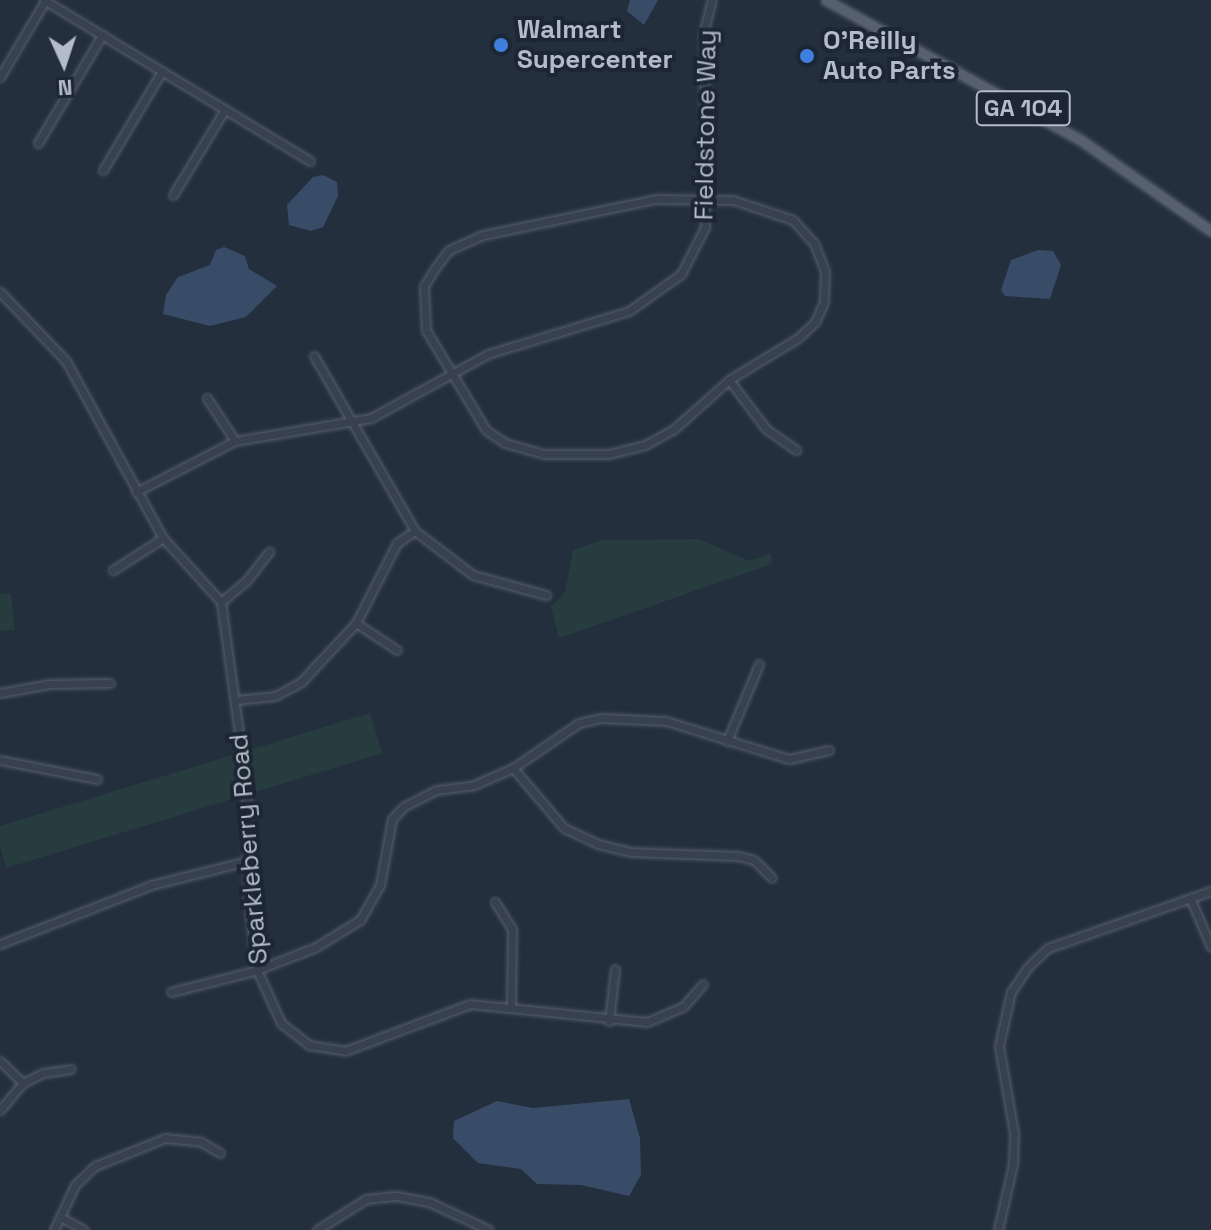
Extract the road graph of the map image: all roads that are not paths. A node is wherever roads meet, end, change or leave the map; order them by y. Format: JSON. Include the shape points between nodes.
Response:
{"nodes":[{"id":1,"x":45,"y":0,"type":"edge"},
{"id":2,"x":712,"y":0,"type":"edge"},
{"id":3,"x":826,"y":0,"type":"edge"},
{"id":4,"x":102,"y":35,"type":"junction"},
{"id":5,"x":162,"y":71,"type":"junction"},
{"id":6,"x":0,"y":77,"type":"edge"},
{"id":7,"x":225,"y":109,"type":"junction"},
{"id":8,"x":38,"y":143,"type":"dead end"},
{"id":9,"x":310,"y":161,"type":"dead end"},
{"id":10,"x":103,"y":170,"type":"dead end"},
{"id":11,"x":173,"y":195,"type":"dead end"},
{"id":12,"x":705,"y":199,"type":"junction"},
{"id":13,"x":1211,"y":231,"type":"edge"},
{"id":14,"x":0,"y":292,"type":"edge"},
{"id":15,"x":314,"y":356,"type":"dead end"},
{"id":16,"x":450,"y":375,"type":"junction"},
{"id":17,"x":729,"y":380,"type":"junction"},
{"id":18,"x":207,"y":398,"type":"dead end"},
{"id":19,"x":352,"y":425,"type":"junction"},
{"id":20,"x":235,"y":441,"type":"junction"},
{"id":21,"x":796,"y":450,"type":"dead end"},
{"id":22,"x":136,"y":492,"type":"junction"},
{"id":23,"x":415,"y":531,"type":"junction"},
{"id":24,"x":163,"y":538,"type":"junction"},
{"id":25,"x":269,"y":552,"type":"dead end"},
{"id":26,"x":113,"y":570,"type":"dead end"},
{"id":27,"x":546,"y":595,"type":"dead end"},
{"id":28,"x":221,"y":602,"type":"junction"},
{"id":29,"x":356,"y":623,"type":"junction"},
{"id":30,"x":397,"y":650,"type":"dead end"},
{"id":31,"x":759,"y":664,"type":"dead end"},
{"id":32,"x":110,"y":683,"type":"dead end"},
{"id":33,"x":0,"y":693,"type":"edge"},
{"id":34,"x":236,"y":700,"type":"junction"},
{"id":35,"x":727,"y":741,"type":"junction"},
{"id":36,"x":829,"y":750,"type":"dead end"},
{"id":37,"x":0,"y":760,"type":"edge"},
{"id":38,"x":513,"y":768,"type":"junction"},
{"id":39,"x":97,"y":779,"type":"dead end"},
{"id":40,"x":248,"y":861,"type":"junction"},
{"id":41,"x":772,"y":878,"type":"dead end"},
{"id":42,"x":1211,"y":891,"type":"edge"},
{"id":43,"x":1191,"y":900,"type":"junction"},
{"id":44,"x":495,"y":902,"type":"dead end"},
{"id":45,"x":0,"y":944,"type":"edge"},
{"id":46,"x":1211,"y":947,"type":"edge"},
{"id":47,"x":615,"y":969,"type":"dead end"},
{"id":48,"x":257,"y":970,"type":"junction"},
{"id":49,"x":703,"y":984,"type":"dead end"},
{"id":50,"x":171,"y":992,"type":"dead end"},
{"id":51,"x":511,"y":1005,"type":"junction"},
{"id":52,"x":609,"y":1021,"type":"junction"},
{"id":53,"x":0,"y":1061,"type":"edge"},
{"id":54,"x":71,"y":1069,"type":"dead end"},
{"id":55,"x":23,"y":1083,"type":"junction"},
{"id":56,"x":0,"y":1110,"type":"edge"},
{"id":57,"x":220,"y":1153,"type":"dead end"},
{"id":58,"x":62,"y":1218,"type":"junction"},
{"id":59,"x":54,"y":1230,"type":"edge"},
{"id":60,"x":84,"y":1230,"type":"edge"},
{"id":61,"x":317,"y":1230,"type":"edge"},
{"id":62,"x":489,"y":1230,"type":"edge"},
{"id":63,"x":998,"y":1230,"type":"edge"}],
"edges":[{"from":1,"to":4,"type":"street"},
{"from":1,"to":6,"type":"street"},
{"from":2,"to":12,"type":"street","name":"Fieldstone Way","via":[[704,31]]},
{"from":3,"to":13,"type":"main road","number":"GA 104","via":[[1082,141]]},
{"from":4,"to":5,"type":"street"},
{"from":4,"to":8,"type":"street"},
{"from":5,"to":7,"type":"street"},
{"from":5,"to":10,"type":"street"},
{"from":7,"to":9,"type":"street"},
{"from":7,"to":11,"type":"street"},
{"from":12,"to":16,"type":"street","name":"Fieldstone Way","via":[[700,242],[666,286],[607,321],[537,336]]},
{"from":12,"to":16,"type":"street","via":[[617,205],[483,235],[449,250],[424,286],[423,308],[426,330]]},
{"from":12,"to":17,"type":"street","via":[[754,203],[793,220],[814,243],[825,271],[824,302],[815,322]]},
{"from":14,"to":22,"type":"street","via":[[66,361]]},
{"from":15,"to":19,"type":"street"},
{"from":16,"to":17,"type":"street","via":[[486,430],[524,449],[563,455],[609,454],[645,445],[674,429]]},
{"from":16,"to":19,"type":"street","name":"Fieldstone Way"},
{"from":17,"to":21,"type":"street","via":[[766,429]]},
{"from":18,"to":20,"type":"street"},
{"from":19,"to":20,"type":"street","name":"Fieldstone Way"},
{"from":19,"to":23,"type":"street"},
{"from":20,"to":22,"type":"street","name":"Fieldstone Way"},
{"from":22,"to":24,"type":"street"},
{"from":23,"to":27,"type":"street","via":[[473,575]]},
{"from":23,"to":29,"type":"street","via":[[397,543]]},
{"from":24,"to":26,"type":"street"},
{"from":24,"to":28,"type":"street"},
{"from":25,"to":28,"type":"street"},
{"from":28,"to":34,"type":"street","name":"Sparkleberry Road"},
{"from":29,"to":30,"type":"street"},
{"from":29,"to":34,"type":"street","via":[[301,682],[275,696]]},
{"from":31,"to":35,"type":"street"},
{"from":32,"to":33,"type":"street","via":[[49,684]]},
{"from":34,"to":40,"type":"street","name":"Sparkleberry Road"},
{"from":35,"to":36,"type":"street","via":[[789,759]]},
{"from":35,"to":38,"type":"street","via":[[666,721],[601,718],[579,723]]},
{"from":37,"to":39,"type":"street"},
{"from":38,"to":41,"type":"street","via":[[564,828],[598,844],[631,852],[738,856],[754,860]]},
{"from":38,"to":48,"type":"street","via":[[474,785],[436,790],[403,807],[392,819],[380,885],[360,920],[316,947]]},
{"from":40,"to":45,"type":"street","via":[[151,885]]},
{"from":40,"to":48,"type":"street","name":"Sparkleberry Road"},
{"from":42,"to":43,"type":"street"},
{"from":43,"to":46,"type":"street"},
{"from":43,"to":63,"type":"street","via":[[1048,948],[1011,992],[999,1046],[1014,1133],[1013,1164]]},
{"from":44,"to":51,"type":"street","via":[[512,929]]},
{"from":47,"to":52,"type":"street"},
{"from":48,"to":50,"type":"street"},
{"from":48,"to":51,"type":"street","name":"Sparkleberry Road","via":[[281,1023],[309,1045],[328,1051],[345,1051],[470,1004]]},
{"from":49,"to":52,"type":"street","name":"Sparkleberry Road","via":[[683,1007],[647,1022]]},
{"from":51,"to":52,"type":"street","name":"Sparkleberry Road"},
{"from":53,"to":55,"type":"street"},
{"from":54,"to":55,"type":"street"},
{"from":55,"to":56,"type":"street"},
{"from":57,"to":58,"type":"street","via":[[201,1142],[165,1138],[109,1160],[75,1185]]},
{"from":58,"to":59,"type":"street"},
{"from":58,"to":60,"type":"street"},
{"from":61,"to":62,"type":"street","via":[[366,1199],[397,1196],[429,1202]]}]}
